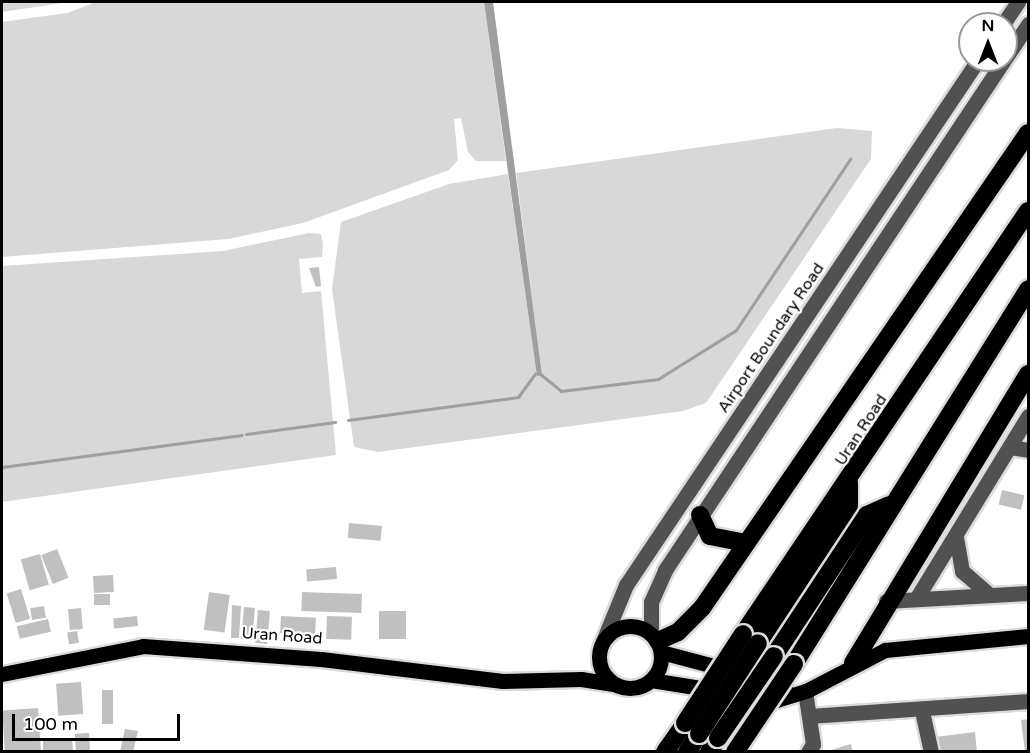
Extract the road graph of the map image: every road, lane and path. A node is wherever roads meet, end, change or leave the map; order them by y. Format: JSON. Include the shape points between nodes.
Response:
{"nodes":[{"id":1,"x":1029,"y":24,"type":"edge"},
{"id":2,"x":1018,"y":40,"type":"edge"},
{"id":3,"x":970,"y":72,"type":"edge"},
{"id":4,"x":996,"y":72,"type":"edge"},
{"id":5,"x":1029,"y":133,"type":"edge"},
{"id":6,"x":1029,"y":211,"type":"edge"},
{"id":7,"x":1029,"y":289,"type":"edge"},
{"id":8,"x":1029,"y":374,"type":"edge"},
{"id":9,"x":1029,"y":416,"type":"edge"},
{"id":10,"x":1010,"y":447,"type":"junction"},
{"id":11,"x":1029,"y":450,"type":"edge"},
{"id":12,"x":890,"y":505,"type":"junction"},
{"id":13,"x":700,"y":515,"type":"junction"},
{"id":14,"x":956,"y":537,"type":"junction"},
{"id":15,"x":746,"y":543,"type":"junction"},
{"id":16,"x":1029,"y":592,"type":"edge"},
{"id":17,"x":988,"y":594,"type":"junction"},
{"id":18,"x":916,"y":599,"type":"junction"},
{"id":19,"x":886,"y":602,"type":"junction"},
{"id":20,"x":1029,"y":636,"type":"edge"},
{"id":21,"x":657,"y":642,"type":"junction"},
{"id":22,"x":601,"y":645,"type":"junction"},
{"id":23,"x":853,"y":663,"type":"junction"},
{"id":24,"x":2,"y":674,"type":"edge"},
{"id":25,"x":562,"y":679,"type":"junction"},
{"id":26,"x":651,"y":680,"type":"junction"},
{"id":27,"x":614,"y":684,"type":"junction"},
{"id":28,"x":798,"y":693,"type":"junction"},
{"id":29,"x":1029,"y":701,"type":"edge"},
{"id":30,"x":922,"y":711,"type":"junction"},
{"id":31,"x":809,"y":717,"type":"junction"},
{"id":32,"x":692,"y":728,"type":"junction"},
{"id":33,"x":713,"y":745,"type":"edge"},
{"id":34,"x":812,"y":749,"type":"edge"},
{"id":35,"x":665,"y":752,"type":"edge"},
{"id":36,"x":687,"y":752,"type":"edge"},
{"id":37,"x":735,"y":752,"type":"edge"},
{"id":38,"x":932,"y":752,"type":"edge"}],
"edges":[{"from":1,"to":2,"type":"street"},
{"from":3,"to":22,"type":"street","name":"Airport Boundary Road","via":[[626,585]]},
{"from":4,"to":13,"type":"street"},
{"from":5,"to":15,"type":"highway"},
{"from":6,"to":32,"type":"highway","name":"Uran Road","bridge":true,"via":[[849,483],[849,505],[750,639]]},
{"from":7,"to":12,"type":"highway"},
{"from":8,"to":19,"type":"highway"},
{"from":9,"to":10,"type":"street"},
{"from":10,"to":11,"type":"street"},
{"from":10,"to":14,"type":"street"},
{"from":12,"to":33,"type":"highway","bridge":true,"via":[[867,515]]},
{"from":12,"to":37,"type":"highway","bridge":true,"via":[[794,664]]},
{"from":13,"to":15,"type":"highway","via":[[710,536]]},
{"from":13,"to":21,"type":"street","via":[[655,588]]},
{"from":14,"to":17,"type":"street","via":[[962,571]]},
{"from":14,"to":18,"type":"street"},
{"from":15,"to":21,"type":"highway","via":[[690,622]]},
{"from":16,"to":17,"type":"street"},
{"from":17,"to":18,"type":"street"},
{"from":18,"to":19,"type":"street"},
{"from":19,"to":23,"type":"highway"},
{"from":20,"to":23,"type":"main road","via":[[885,650]]},
{"from":21,"to":22,"type":"main road","via":[[620,627]]},
{"from":21,"to":26,"type":"main road"},
{"from":21,"to":28,"type":"main road"},
{"from":22,"to":25,"type":"main road","via":[[580,671]]},
{"from":22,"to":27,"type":"main road","via":[[601,669]]},
{"from":23,"to":28,"type":"main road"},
{"from":24,"to":25,"type":"main road","name":"Uran Road","via":[[143,646],[321,658],[503,681]]},
{"from":25,"to":27,"type":"main road","name":"Uran Road"},
{"from":26,"to":27,"type":"main road","via":[[633,688]]},
{"from":26,"to":28,"type":"main road","via":[[776,700]]},
{"from":28,"to":31,"type":"street"},
{"from":29,"to":30,"type":"street"},
{"from":30,"to":31,"type":"street"},
{"from":30,"to":38,"type":"street"},
{"from":31,"to":34,"type":"street"},
{"from":32,"to":35,"type":"highway"},
{"from":32,"to":36,"type":"highway","name":"Uran Road"}]}
